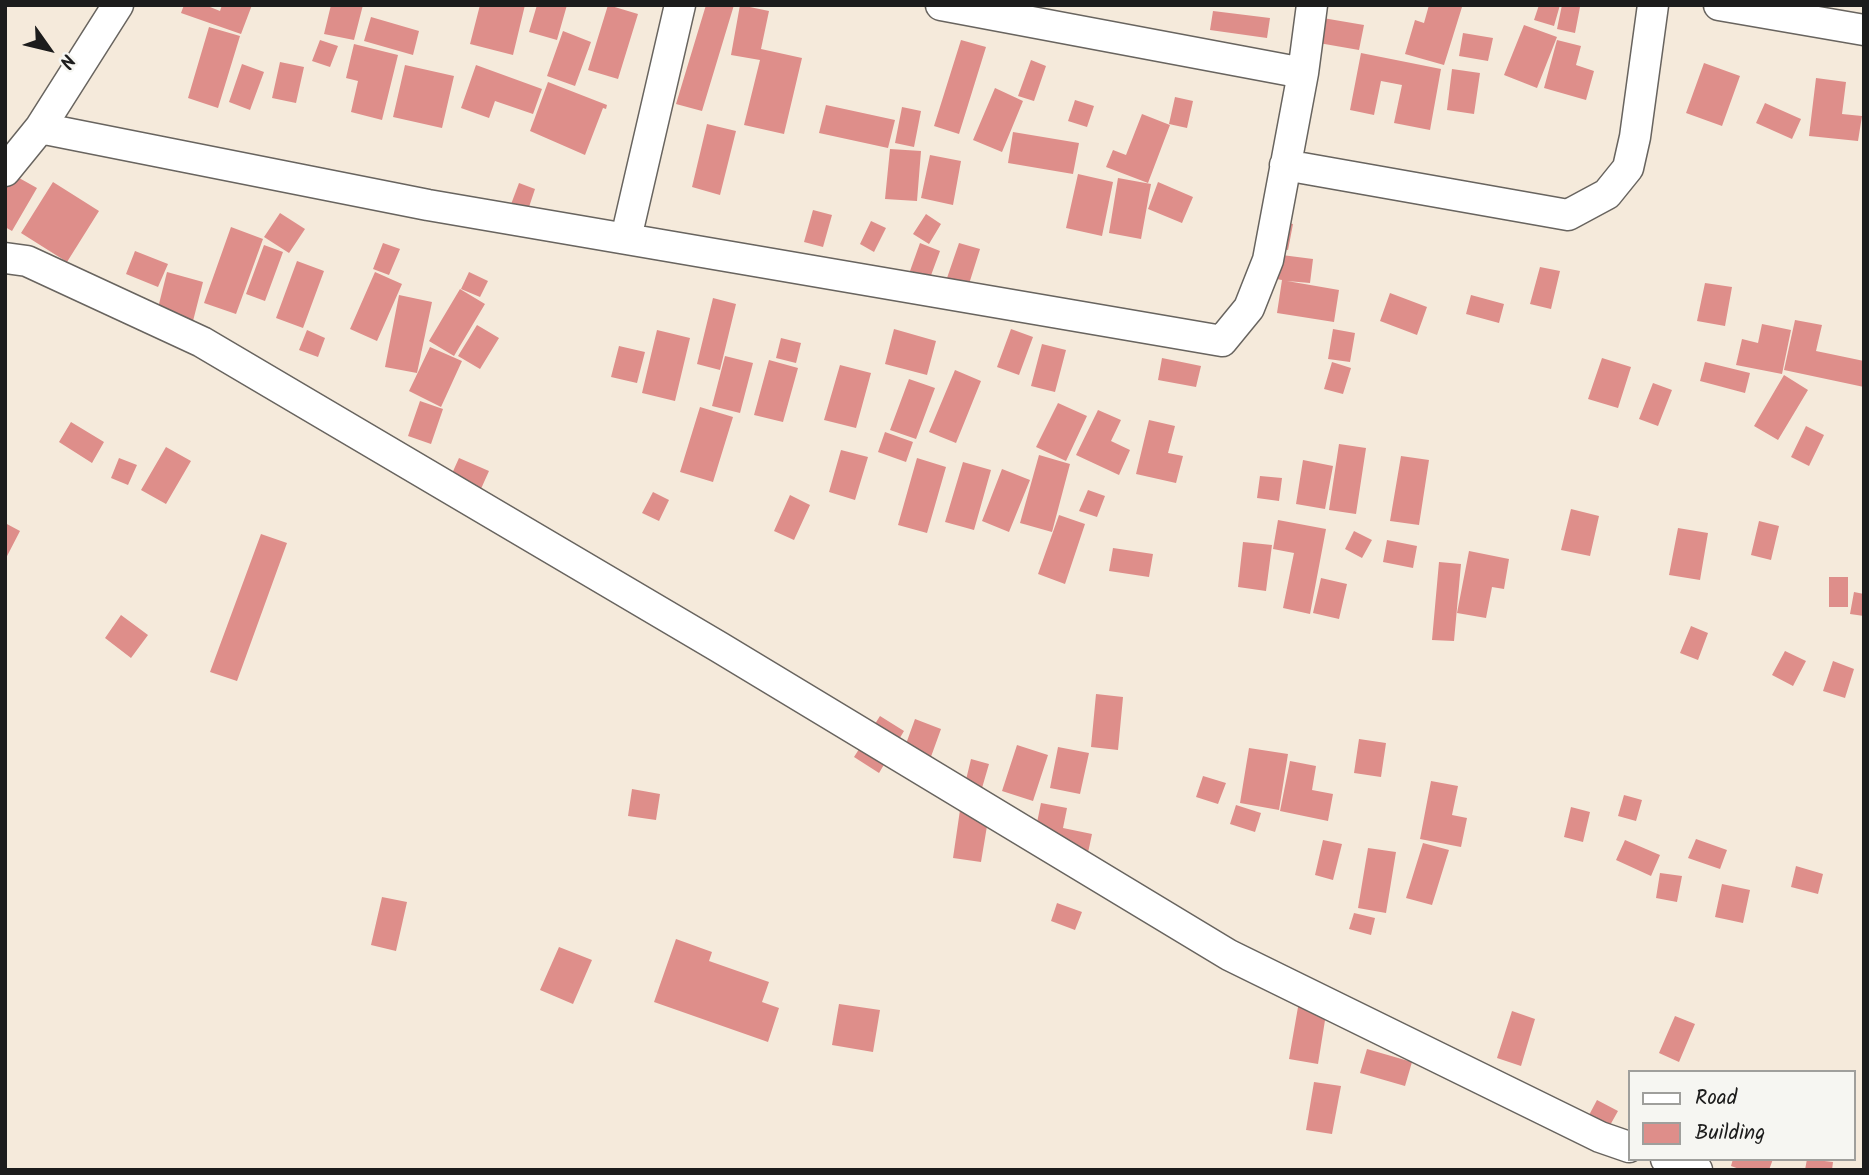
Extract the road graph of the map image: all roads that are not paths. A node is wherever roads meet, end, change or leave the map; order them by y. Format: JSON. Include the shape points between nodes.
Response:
{"nodes":[{"id":1,"x":118,"y":5,"type":"edge"},
{"id":2,"x":680,"y":5,"type":"edge"},
{"id":3,"x":941,"y":5,"type":"edge"},
{"id":4,"x":1312,"y":5,"type":"edge"},
{"id":5,"x":1653,"y":5,"type":"edge"},
{"id":6,"x":1719,"y":5,"type":"edge"},
{"id":7,"x":1864,"y":30,"type":"edge"},
{"id":8,"x":1303,"y":73,"type":"junction"},
{"id":9,"x":40,"y":128,"type":"junction"},
{"id":10,"x":1285,"y":165,"type":"junction"},
{"id":11,"x":5,"y":171,"type":"edge"},
{"id":12,"x":626,"y":238,"type":"junction"},
{"id":13,"x":5,"y":258,"type":"edge"},
{"id":14,"x":1628,"y":1147,"type":"edge"},
{"id":15,"x":1672,"y":1161,"type":"edge"},
{"id":16,"x":1697,"y":1170,"type":"edge"}],
"edges":[{"from":1,"to":9,"type":"street"},
{"from":2,"to":12,"type":"street"},
{"from":3,"to":8,"type":"street"},
{"from":4,"to":8,"type":"street"},
{"from":5,"to":10,"type":"street","via":[[1628,168],[1607,194],[1568,215]]},
{"from":6,"to":7,"type":"street"},
{"from":8,"to":10,"type":"street"},
{"from":9,"to":11,"type":"street"},
{"from":9,"to":12,"type":"street","via":[[428,205]]},
{"from":10,"to":12,"type":"street","via":[[1268,260],[1249,308],[1222,341]]},
{"from":13,"to":14,"type":"street","via":[[27,261],[202,342],[1229,956]]},
{"from":15,"to":16,"type":"street"}]}
